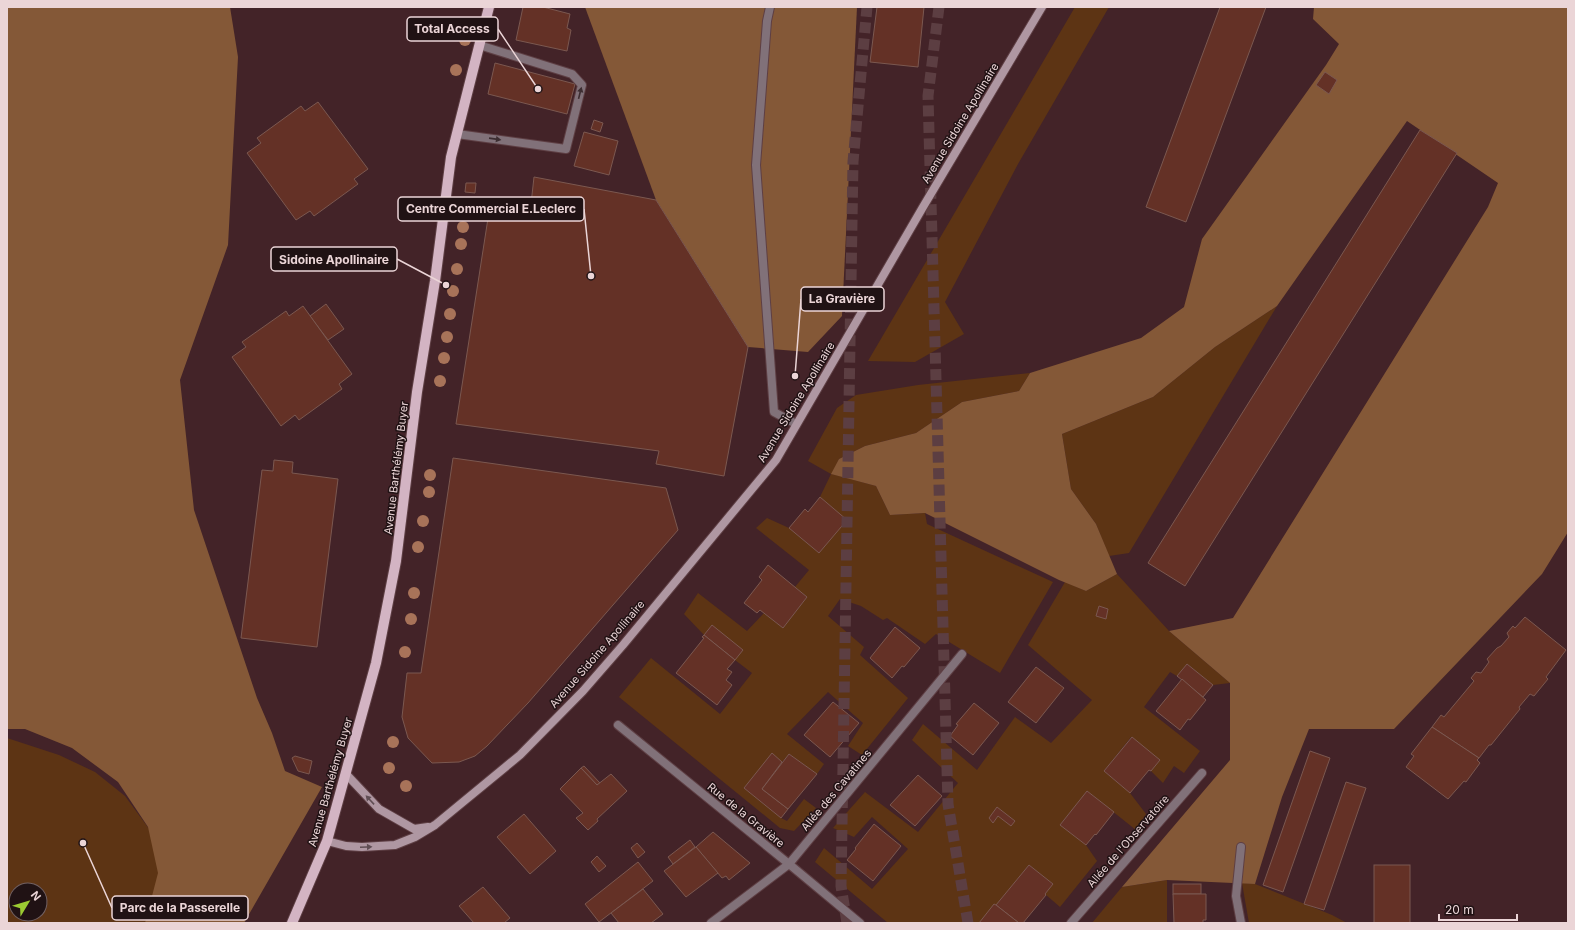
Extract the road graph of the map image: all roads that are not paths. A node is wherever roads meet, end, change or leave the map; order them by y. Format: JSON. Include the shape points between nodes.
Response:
{"nodes":[{"id":1,"x":489,"y":7,"type":"edge"},
{"id":2,"x":770,"y":7,"type":"edge"},
{"id":3,"x":1042,"y":7,"type":"edge"},
{"id":4,"x":479,"y":45,"type":"junction"},
{"id":5,"x":457,"y":134,"type":"junction"},
{"id":6,"x":796,"y":424,"type":"junction"},
{"id":7,"x":962,"y":654,"type":"dead end"},
{"id":8,"x":618,"y":725,"type":"dead end"},
{"id":9,"x":1202,"y":773,"type":"dead end"},
{"id":10,"x":346,"y":774,"type":"junction"},
{"id":11,"x":435,"y":826,"type":"junction"},
{"id":12,"x":327,"y":841,"type":"junction"},
{"id":13,"x":1242,"y":847,"type":"dead end"},
{"id":14,"x":789,"y":864,"type":"junction"},
{"id":15,"x":292,"y":923,"type":"edge"},
{"id":16,"x":711,"y":923,"type":"edge"},
{"id":17,"x":860,"y":923,"type":"edge"},
{"id":18,"x":1071,"y":923,"type":"edge"},
{"id":19,"x":1242,"y":923,"type":"edge"}],
"edges":[{"from":1,"to":4,"type":"main road","name":"Avenue Barthélémy Buyer"},
{"from":2,"to":6,"type":"street","via":[[756,165],[774,412]]},
{"from":3,"to":6,"type":"main road","name":"Avenue Sidoine Apollinaire"},
{"from":4,"to":5,"type":"main road","name":"Avenue Barthélémy Buyer"},
{"from":5,"to":4,"type":"street","one_way":true,"via":[[566,149],[582,85],[572,74]]},
{"from":5,"to":10,"type":"main road","name":"Avenue Barthélémy Buyer","via":[[451,157],[417,392],[396,561],[376,663]]},
{"from":6,"to":11,"type":"main road","name":"Avenue Sidoine Apollinaire","via":[[776,460],[582,691],[520,755]]},
{"from":7,"to":14,"type":"street","name":"Allée des Cavatines"},
{"from":8,"to":14,"type":"street","name":"Rue de la Gravière"},
{"from":9,"to":18,"type":"street","name":"Allée de l'Observatoire"},
{"from":11,"to":10,"type":"main road","one_way":true,"via":[[414,829],[400,822],[379,809]]},
{"from":10,"to":12,"type":"main road","name":"Avenue Barthélémy Buyer"},
{"from":12,"to":11,"type":"main road","name":"Avenue Sidoine Apollinaire","one_way":true,"via":[[362,847],[394,845]]},
{"from":12,"to":15,"type":"main road","name":"Avenue Barthélémy Buyer"},
{"from":13,"to":19,"type":"street","via":[[1236,896]]},
{"from":14,"to":16,"type":"street","name":"Allée des Cavatines"},
{"from":14,"to":17,"type":"street","name":"Rue de la Gravière"}]}
